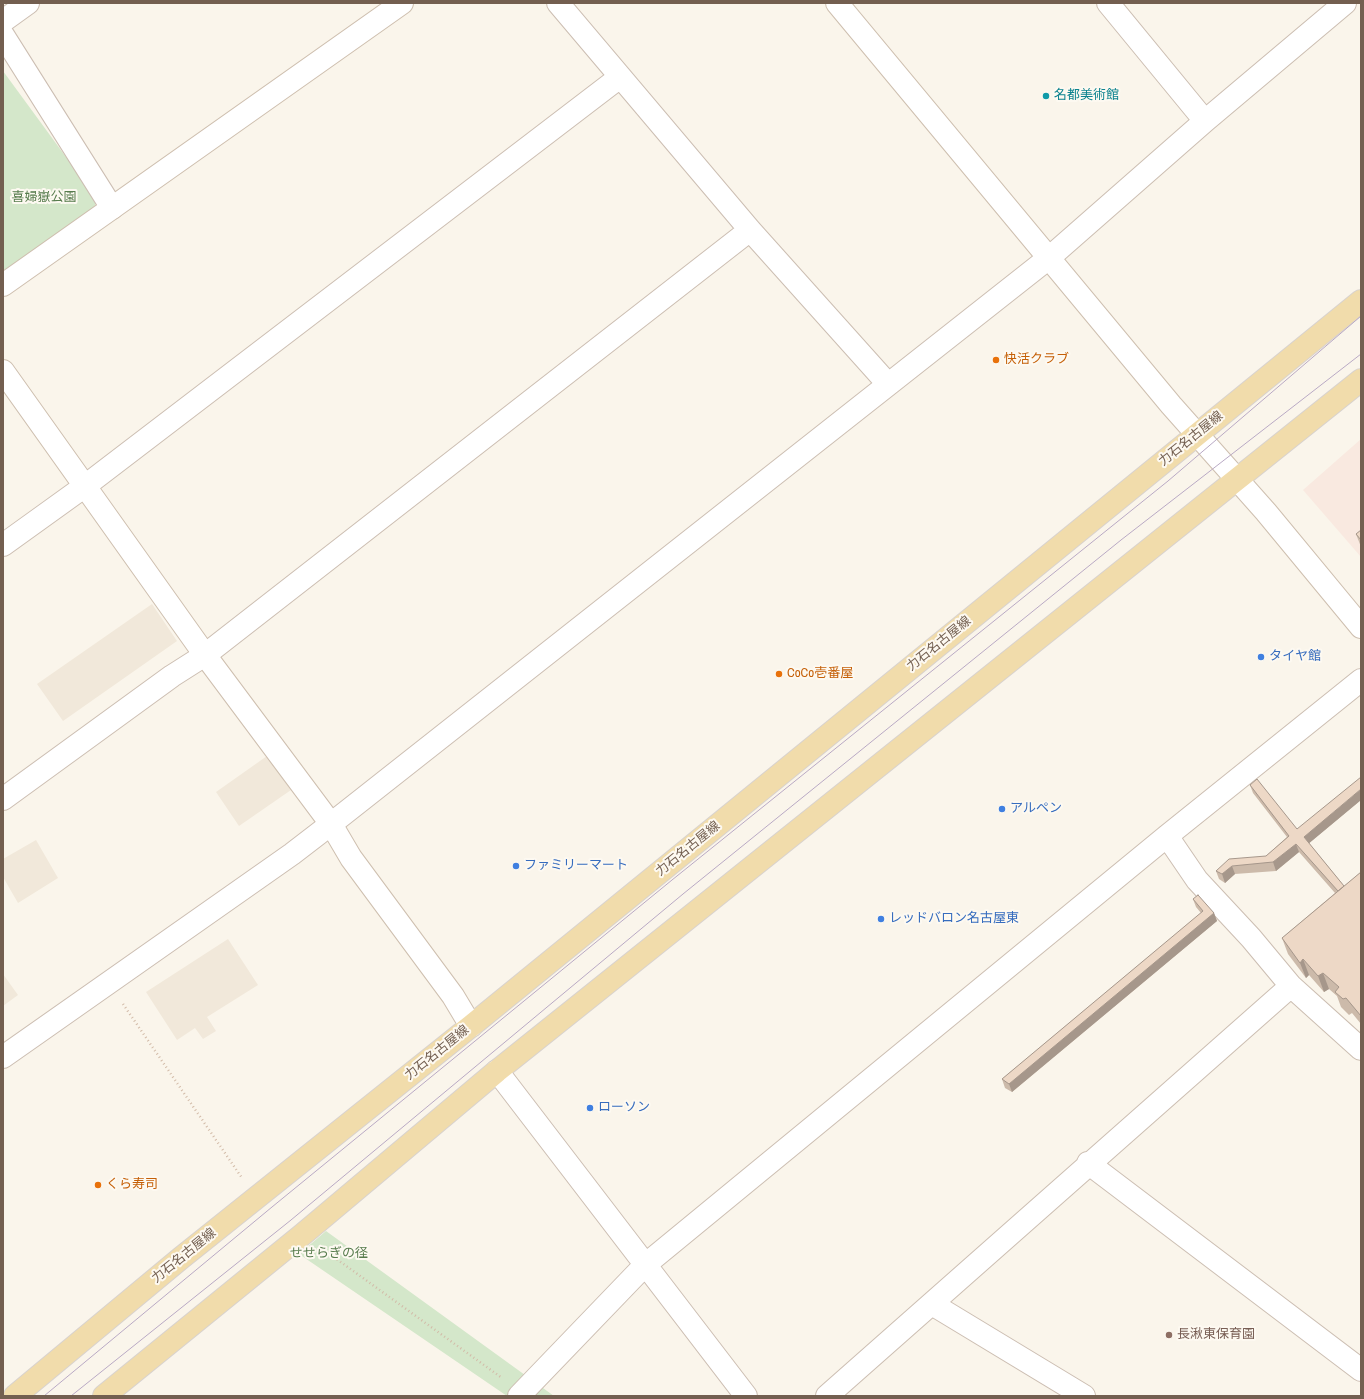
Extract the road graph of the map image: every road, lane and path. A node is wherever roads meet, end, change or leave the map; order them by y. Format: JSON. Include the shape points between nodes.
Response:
{"nodes":[{"id":1,"x":28,"y":3,"type":"edge"},
{"id":2,"x":402,"y":3,"type":"edge"},
{"id":3,"x":558,"y":3,"type":"edge"},
{"id":4,"x":837,"y":3,"type":"edge"},
{"id":5,"x":1108,"y":3,"type":"edge"},
{"id":6,"x":1345,"y":3,"type":"edge"},
{"id":7,"x":3,"y":20,"type":"edge"},
{"id":8,"x":3,"y":35,"type":"edge"},
{"id":9,"x":620,"y":77,"type":"junction"},
{"id":10,"x":1205,"y":121,"type":"junction"},
{"id":11,"x":112,"y":208,"type":"junction"},
{"id":12,"x":750,"y":230,"type":"junction"},
{"id":13,"x":1050,"y":257,"type":"junction"},
{"id":14,"x":3,"y":284,"type":"edge"},
{"id":15,"x":1361,"y":301,"type":"edge"},
{"id":16,"x":3,"y":372,"type":"edge"},
{"id":17,"x":1361,"y":380,"type":"edge"},
{"id":18,"x":888,"y":384,"type":"junction"},
{"id":19,"x":1197,"y":434,"type":"junction"},
{"id":20,"x":1236,"y":480,"type":"junction"},
{"id":21,"x":86,"y":486,"type":"junction"},
{"id":22,"x":3,"y":545,"type":"edge"},
{"id":23,"x":1361,"y":627,"type":"edge"},
{"id":24,"x":206,"y":655,"type":"junction"},
{"id":25,"x":1361,"y":680,"type":"edge"},
{"id":26,"x":3,"y":798,"type":"edge"},
{"id":27,"x":331,"y":824,"type":"junction"},
{"id":28,"x":1167,"y":836,"type":"junction"},
{"id":29,"x":109,"y":983,"type":"junction"},
{"id":30,"x":1290,"y":986,"type":"junction"},
{"id":31,"x":470,"y":1026,"type":"junction"},
{"id":32,"x":1361,"y":1049,"type":"edge"},
{"id":33,"x":3,"y":1057,"type":"edge"},
{"id":34,"x":497,"y":1070,"type":"junction"},
{"id":35,"x":1088,"y":1163,"type":"junction"},
{"id":36,"x":243,"y":1180,"type":"dead end"},
{"id":37,"x":302,"y":1235,"type":"junction"},
{"id":38,"x":645,"y":1266,"type":"junction"},
{"id":39,"x":932,"y":1304,"type":"junction"},
{"id":40,"x":1361,"y":1370,"type":"edge"},
{"id":41,"x":521,"y":1394,"type":"edge"},
{"id":42,"x":15,"y":1396,"type":"edge"},
{"id":43,"x":104,"y":1396,"type":"edge"},
{"id":44,"x":746,"y":1396,"type":"edge"},
{"id":45,"x":827,"y":1396,"type":"edge"},
{"id":46,"x":1084,"y":1396,"type":"edge"}],
"edges":[{"from":1,"to":7,"type":"street"},
{"from":2,"to":11,"type":"street"},
{"from":3,"to":9,"type":"street"},
{"from":4,"to":13,"type":"street"},
{"from":5,"to":10,"type":"street"},
{"from":6,"to":10,"type":"street"},
{"from":8,"to":11,"type":"street"},
{"from":9,"to":12,"type":"street"},
{"from":9,"to":21,"type":"street"},
{"from":10,"to":13,"type":"street"},
{"from":11,"to":14,"type":"street"},
{"from":12,"to":18,"type":"street"},
{"from":12,"to":24,"type":"street"},
{"from":13,"to":18,"type":"street"},
{"from":13,"to":19,"type":"street"},
{"from":15,"to":19,"type":"main road","name":"力石名古屋線"},
{"from":16,"to":21,"type":"street"},
{"from":17,"to":20,"type":"main road"},
{"from":18,"to":27,"type":"street"},
{"from":19,"to":20,"type":"street"},
{"from":19,"to":31,"type":"main road","name":"力石名古屋線"},
{"from":20,"to":23,"type":"street"},
{"from":20,"to":34,"type":"main road"},
{"from":21,"to":22,"type":"street"},
{"from":21,"to":24,"type":"street"},
{"from":24,"to":26,"type":"street","via":[[172,676]]},
{"from":24,"to":27,"type":"street"},
{"from":25,"to":28,"type":"street"},
{"from":27,"to":29,"type":"street","via":[[286,859]]},
{"from":27,"to":31,"type":"street","via":[[350,858],[453,996]]},
{"from":28,"to":30,"type":"street","via":[[1197,880],[1251,938]]},
{"from":28,"to":38,"type":"street"},
{"from":29,"to":33,"type":"street"},
{"from":29,"to":36,"type":"path"},
{"from":30,"to":32,"type":"street"},
{"from":30,"to":35,"type":"street"},
{"from":31,"to":42,"type":"main road","name":"力石名古屋線","via":[[181,1258]]},
{"from":34,"to":37,"type":"main road"},
{"from":34,"to":38,"type":"street"},
{"from":35,"to":39,"type":"street"},
{"from":35,"to":40,"type":"street"},
{"from":37,"to":41,"type":"path"},
{"from":37,"to":43,"type":"main road"},
{"from":38,"to":41,"type":"street"},
{"from":38,"to":44,"type":"street"},
{"from":39,"to":45,"type":"street"},
{"from":39,"to":46,"type":"street"}]}
